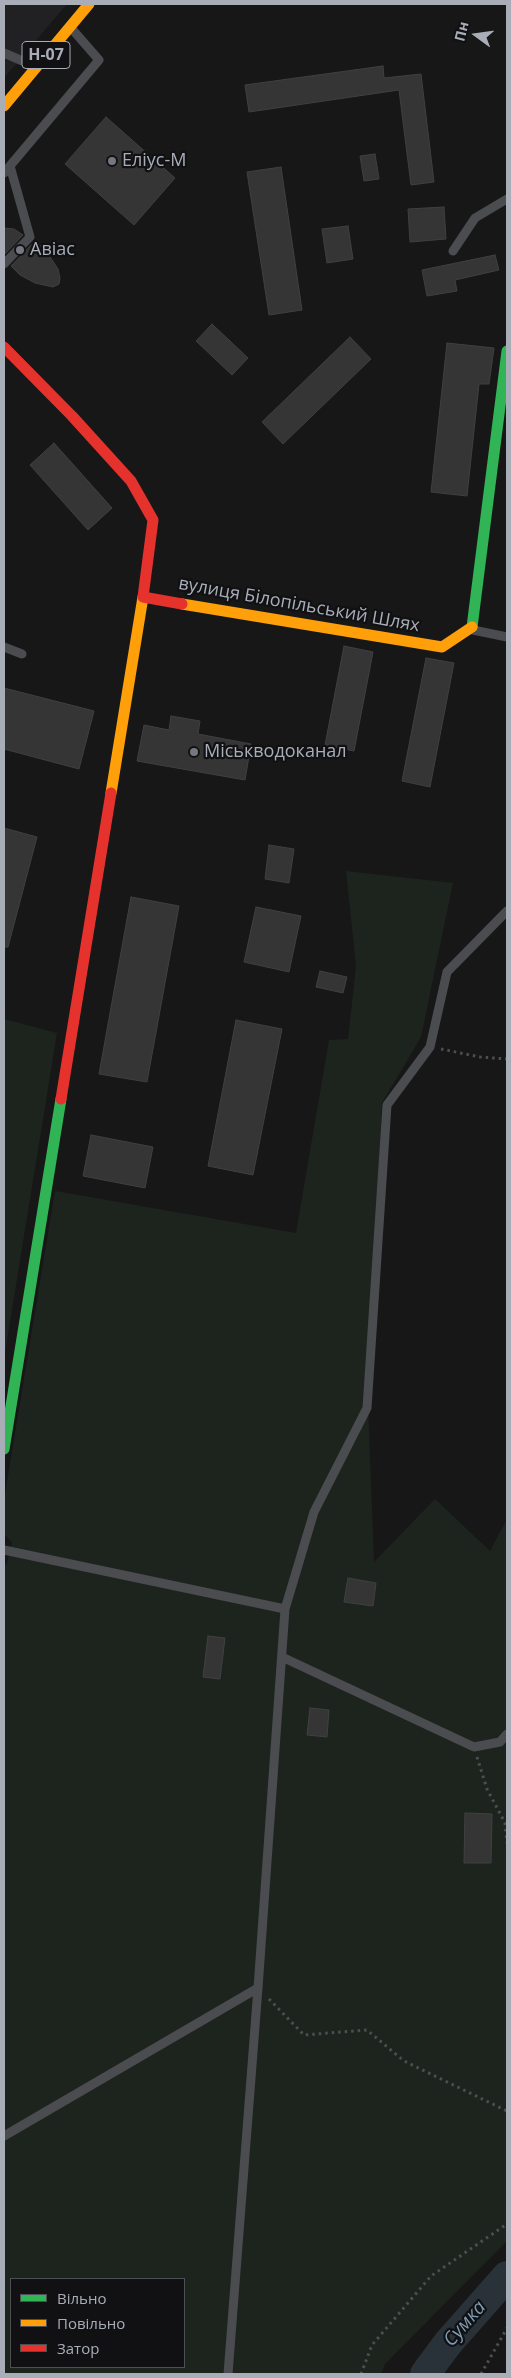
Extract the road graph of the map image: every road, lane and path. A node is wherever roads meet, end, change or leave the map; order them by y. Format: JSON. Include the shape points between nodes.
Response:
{"nodes":[{"id":1,"x":89,"y":4,"type":"edge"},
{"id":2,"x":70,"y":26,"type":"junction"},
{"id":3,"x":4,"y":53,"type":"edge"},
{"id":4,"x":36,"y":67,"type":"junction"},
{"id":5,"x":4,"y":106,"type":"edge"},
{"id":6,"x":10,"y":166,"type":"junction"},
{"id":7,"x":4,"y":173,"type":"edge"},
{"id":8,"x":507,"y":199,"type":"edge"},
{"id":9,"x":453,"y":250,"type":"dead end"},
{"id":10,"x":4,"y":264,"type":"edge"},
{"id":11,"x":4,"y":347,"type":"edge"},
{"id":12,"x":507,"y":352,"type":"edge"},
{"id":13,"x":143,"y":597,"type":"junction"},
{"id":14,"x":472,"y":629,"type":"junction"},
{"id":15,"x":507,"y":637,"type":"edge"},
{"id":16,"x":4,"y":647,"type":"edge"},
{"id":17,"x":22,"y":654,"type":"dead end"},
{"id":18,"x":507,"y":911,"type":"edge"},
{"id":19,"x":430,"y":1047,"type":"junction"},
{"id":20,"x":507,"y":1059,"type":"edge"},
{"id":21,"x":4,"y":1449,"type":"edge"},
{"id":22,"x":4,"y":1550,"type":"edge"},
{"id":23,"x":285,"y":1609,"type":"junction"},
{"id":24,"x":282,"y":1657,"type":"junction"},
{"id":25,"x":507,"y":1734,"type":"edge"},
{"id":26,"x":474,"y":1747,"type":"junction"},
{"id":27,"x":507,"y":1843,"type":"edge"},
{"id":28,"x":258,"y":1988,"type":"junction"},
{"id":29,"x":507,"y":2112,"type":"edge"},
{"id":30,"x":4,"y":2136,"type":"edge"},
{"id":31,"x":507,"y":2224,"type":"edge"},
{"id":32,"x":507,"y":2328,"type":"edge"},
{"id":33,"x":502,"y":2338,"type":"junction"},
{"id":34,"x":507,"y":2341,"type":"edge"},
{"id":35,"x":228,"y":2374,"type":"edge"},
{"id":36,"x":361,"y":2374,"type":"edge"},
{"id":37,"x":482,"y":2374,"type":"edge"}],
"edges":[{"from":1,"to":2,"type":"street","number":"Н-07"},
{"from":2,"to":4,"type":"street","number":"Н-07"},
{"from":2,"to":6,"type":"lane","via":[[99,60]]},
{"from":3,"to":4,"type":"lane"},
{"from":4,"to":5,"type":"street","number":"Н-07"},
{"from":6,"to":7,"type":"lane"},
{"from":6,"to":10,"type":"lane","via":[[30,237]]},
{"from":8,"to":9,"type":"lane","via":[[475,218]]},
{"from":11,"to":13,"type":"street","via":[[131,481],[154,520]]},
{"from":12,"to":14,"type":"street"},
{"from":13,"to":14,"type":"street","name":"вулиця Білопільський Шлях","via":[[442,647]]},
{"from":13,"to":21,"type":"street","via":[[15,1361]]},
{"from":14,"to":15,"type":"lane"},
{"from":16,"to":17,"type":"lane"},
{"from":18,"to":19,"type":"lane","via":[[446,972]]},
{"from":19,"to":20,"type":"path"},
{"from":19,"to":23,"type":"lane","via":[[387,1105],[367,1408],[314,1512]]},
{"from":22,"to":23,"type":"lane"},
{"from":23,"to":24,"type":"lane"},
{"from":24,"to":26,"type":"lane"},
{"from":24,"to":28,"type":"lane"},
{"from":25,"to":26,"type":"lane","via":[[500,1742]]},
{"from":26,"to":27,"type":"path","via":[[487,1789],[505,1823]]},
{"from":28,"to":29,"type":"path","via":[[304,2035],[367,2030],[404,2061]]},
{"from":28,"to":30,"type":"lane"},
{"from":28,"to":35,"type":"lane"},
{"from":31,"to":36,"type":"path","via":[[431,2276],[372,2344]]},
{"from":32,"to":33,"type":"path"},
{"from":33,"to":34,"type":"path"},
{"from":33,"to":37,"type":"path"}]}
